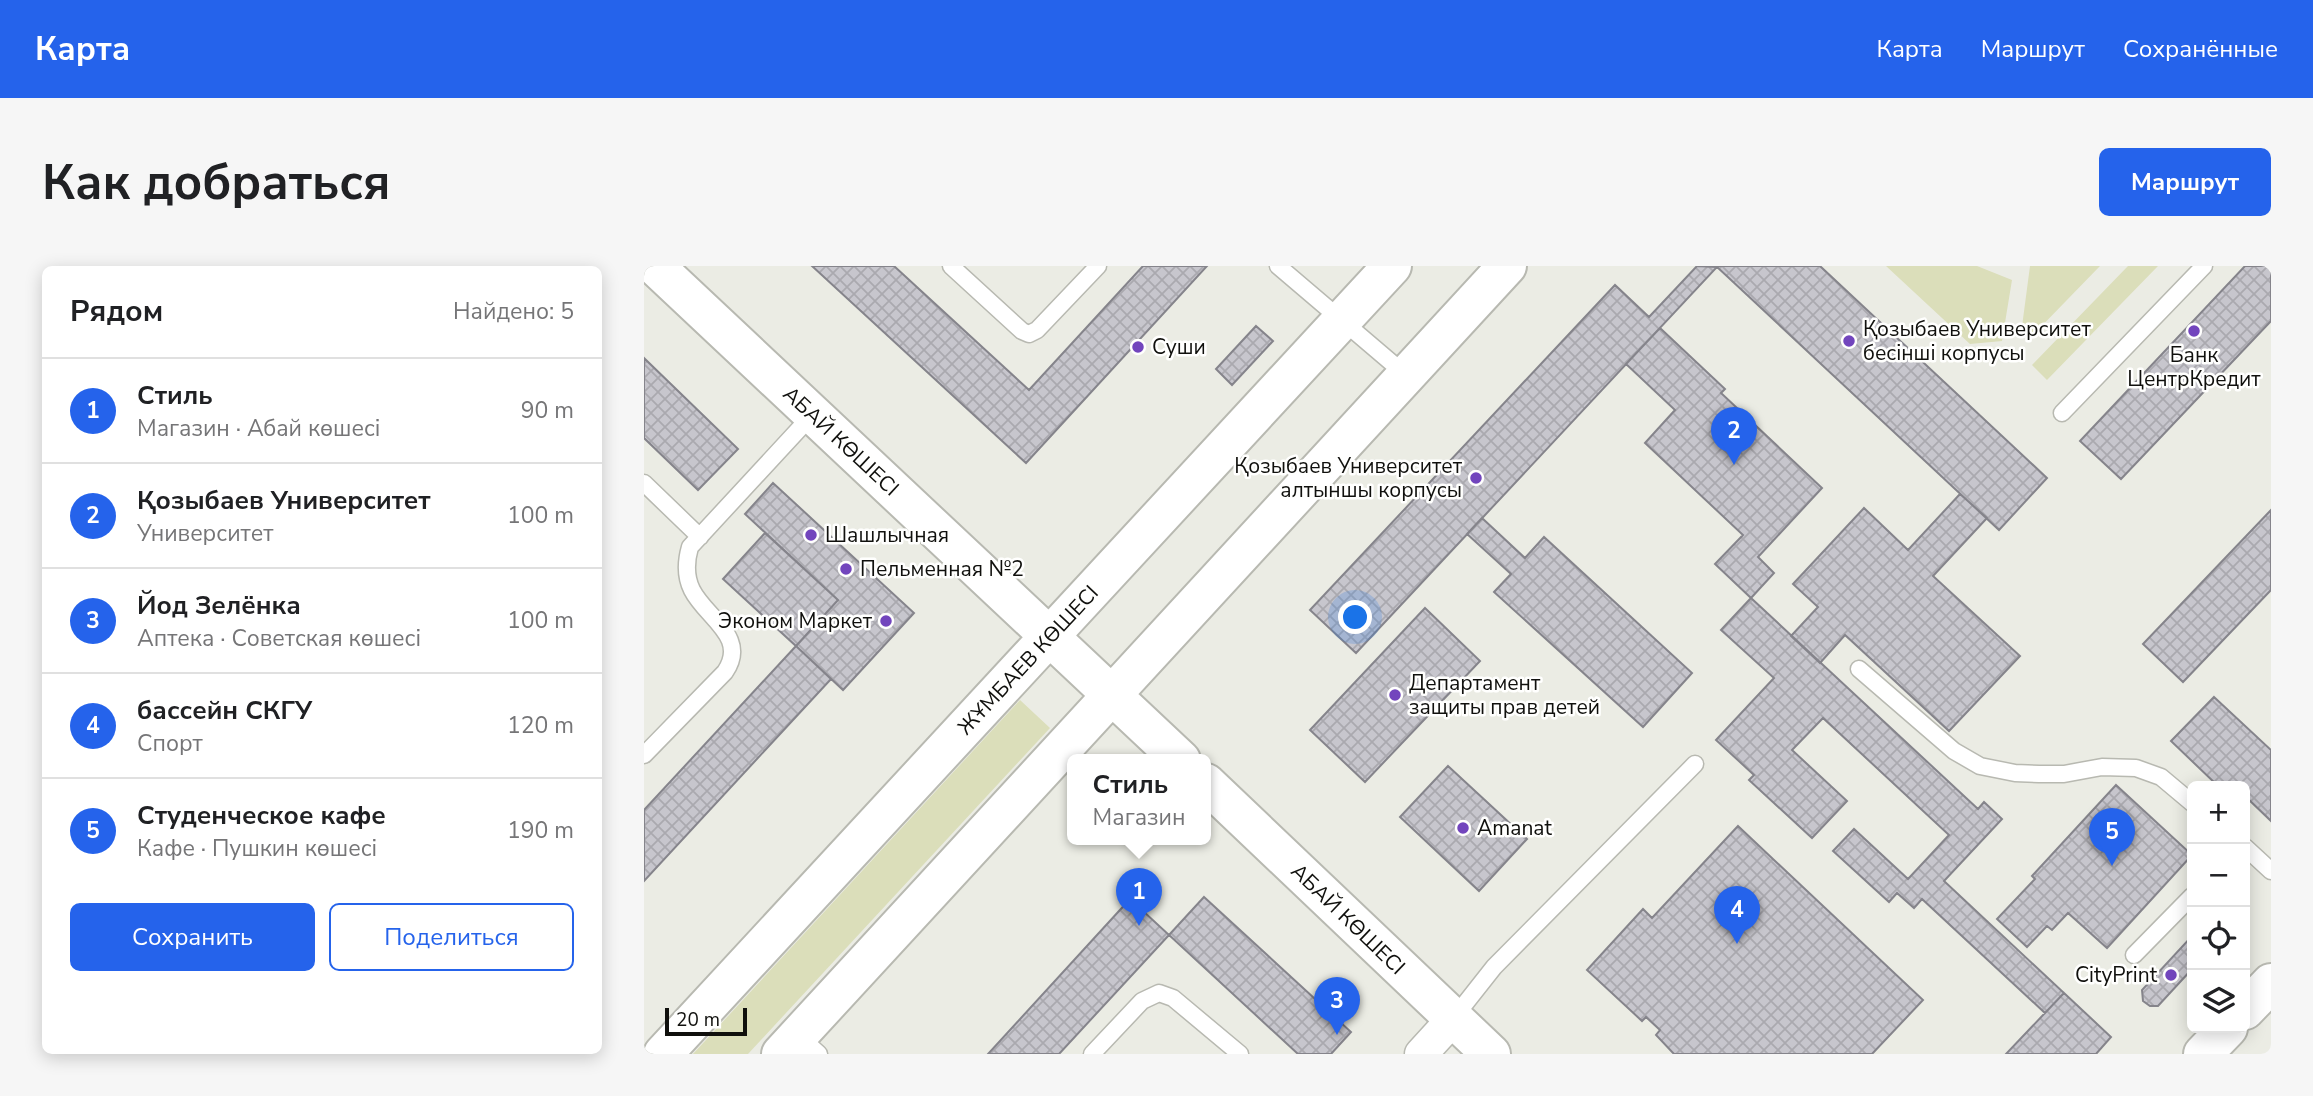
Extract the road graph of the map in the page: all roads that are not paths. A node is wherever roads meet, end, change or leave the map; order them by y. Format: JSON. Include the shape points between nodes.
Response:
{"nodes":[{"id":1,"x":655,"y":266,"type":"edge"},
{"id":2,"x":951,"y":266,"type":"edge"},
{"id":3,"x":1098,"y":266,"type":"edge"},
{"id":4,"x":1278,"y":266,"type":"edge"},
{"id":5,"x":1392,"y":266,"type":"edge"},
{"id":6,"x":1507,"y":266,"type":"edge"},
{"id":7,"x":2204,"y":266,"type":"edge"},
{"id":8,"x":1341,"y":321,"type":"junction"},
{"id":9,"x":1406,"y":375,"type":"junction"},
{"id":10,"x":2062,"y":413,"type":"dead end"},
{"id":11,"x":813,"y":414,"type":"junction"},
{"id":12,"x":647,"y":492,"type":"edge"},
{"id":13,"x":700,"y":537,"type":"junction"},
{"id":14,"x":1050,"y":637,"type":"junction"},
{"id":15,"x":1860,"y":669,"type":"dead end"},
{"id":16,"x":1111,"y":695,"type":"junction"},
{"id":17,"x":1175,"y":754,"type":"edge"},
{"id":18,"x":644,"y":755,"type":"edge"},
{"id":19,"x":1695,"y":764,"type":"dead end"},
{"id":20,"x":1211,"y":788,"type":"edge"},
{"id":21,"x":2187,"y":799,"type":"edge"},
{"id":22,"x":2250,"y":852,"type":"edge"},
{"id":23,"x":2271,"y":871,"type":"edge"},
{"id":24,"x":2187,"y":900,"type":"edge"},
{"id":25,"x":2134,"y":955,"type":"dead end"},
{"id":26,"x":2271,"y":983,"type":"edge"},
{"id":27,"x":2250,"y":1005,"type":"edge"},
{"id":28,"x":1454,"y":1019,"type":"junction"},
{"id":29,"x":2223,"y":1033,"type":"edge"},
{"id":30,"x":799,"y":1048,"type":"edge"},
{"id":31,"x":663,"y":1054,"type":"edge"},
{"id":32,"x":1092,"y":1054,"type":"edge"},
{"id":33,"x":1240,"y":1054,"type":"edge"},
{"id":34,"x":1421,"y":1054,"type":"edge"},
{"id":35,"x":1491,"y":1054,"type":"edge"},
{"id":36,"x":2203,"y":1054,"type":"edge"}],
"edges":[{"from":1,"to":11,"type":"main road","name":"АБАЙ КӨШЕСІ"},
{"from":2,"to":3,"type":"lane","via":[[1029,334]]},
{"from":4,"to":8,"type":"lane"},
{"from":5,"to":8,"type":"main road","name":"ЖҰМБАЕВ КӨШЕСІ"},
{"from":6,"to":9,"type":"main road"},
{"from":7,"to":10,"type":"lane"},
{"from":8,"to":9,"type":"lane"},
{"from":8,"to":14,"type":"main road","name":"ЖҰМБАЕВ КӨШЕСІ"},
{"from":9,"to":16,"type":"main road"},
{"from":11,"to":13,"type":"lane"},
{"from":11,"to":14,"type":"main road","name":"АБАЙ КӨШЕСІ"},
{"from":12,"to":13,"type":"lane"},
{"from":13,"to":18,"type":"lane","via":[[690,547],[687,575],[692,590],[730,639],[731,663]]},
{"from":14,"to":16,"type":"main road","name":"АБАЙ КӨШЕСІ"},
{"from":14,"to":31,"type":"main road","name":"ЖҰМБАЕВ КӨШЕСІ"},
{"from":15,"to":21,"type":"lane","via":[[1954,751],[1980,766],[2039,774],[2136,768],[2161,777]]},
{"from":16,"to":17,"type":"main road","name":"АБАЙ КӨШЕСІ"},
{"from":16,"to":30,"type":"main road"},
{"from":19,"to":28,"type":"lane","via":[[1494,967]]},
{"from":20,"to":28,"type":"main road","name":"АБАЙ КӨШЕСІ"},
{"from":22,"to":23,"type":"lane"},
{"from":24,"to":25,"type":"lane"},
{"from":26,"to":27,"type":"main road"},
{"from":28,"to":34,"type":"street"},
{"from":28,"to":35,"type":"main road","name":"АБАЙ КӨШЕСІ"},
{"from":29,"to":36,"type":"main road"},
{"from":32,"to":33,"type":"lane","via":[[1142,1001],[1158,992],[1179,1003]]}]}
